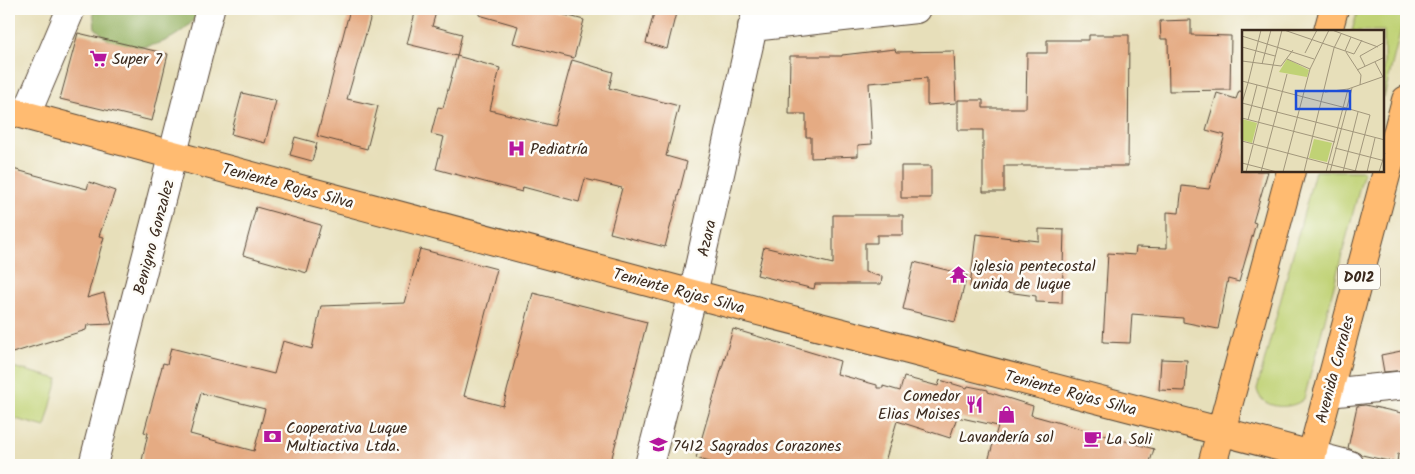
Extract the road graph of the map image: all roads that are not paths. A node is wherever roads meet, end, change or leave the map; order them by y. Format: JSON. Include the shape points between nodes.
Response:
{"nodes":[{"id":1,"x":71,"y":9,"type":"edge"},
{"id":2,"x":210,"y":9,"type":"edge"},
{"id":3,"x":916,"y":9,"type":"edge"},
{"id":4,"x":1334,"y":9,"type":"edge"},
{"id":5,"x":755,"y":18,"type":"edge"},
{"id":6,"x":1328,"y":30,"type":"edge"},
{"id":7,"x":1406,"y":100,"type":"edge"},
{"id":8,"x":18,"y":113,"type":"edge"},
{"id":9,"x":174,"y":154,"type":"junction"},
{"id":10,"x":1291,"y":172,"type":"edge"},
{"id":11,"x":693,"y":294,"type":"junction"},
{"id":12,"x":1406,"y":385,"type":"edge"},
{"id":13,"x":1328,"y":392,"type":"junction"},
{"id":14,"x":1221,"y":431,"type":"junction"},
{"id":15,"x":1310,"y":460,"type":"edge"},
{"id":16,"x":93,"y":465,"type":"edge"},
{"id":17,"x":649,"y":465,"type":"edge"},
{"id":18,"x":1212,"y":465,"type":"edge"},
{"id":19,"x":1350,"y":465,"type":"edge"}],
"edges":[{"from":1,"to":8,"type":"street"},
{"from":2,"to":9,"type":"street","name":"Benigno Gonzalez"},
{"from":3,"to":5,"type":"street"},
{"from":4,"to":6,"type":"main road"},
{"from":5,"to":11,"type":"street","name":"Azara"},
{"from":7,"to":13,"type":"main road","name":"Avenida Corrales","number":"D012"},
{"from":8,"to":9,"type":"main road","name":"Teniente Rojas Silva"},
{"from":9,"to":11,"type":"main road","name":"Teniente Rojas Silva"},
{"from":9,"to":16,"type":"street","name":"Benigno Gonzalez"},
{"from":10,"to":14,"type":"main road"},
{"from":11,"to":14,"type":"main road","name":"Teniente Rojas Silva"},
{"from":11,"to":17,"type":"street","name":"Azara"},
{"from":12,"to":13,"type":"street"},
{"from":13,"to":15,"type":"main road","name":"Avenida Corrales","number":"D012"},
{"from":14,"to":15,"type":"main road","name":"Teniente Rojas Silva"},
{"from":14,"to":18,"type":"main road"},
{"from":15,"to":19,"type":"street","name":"Teniente Rojas Silva"}]}
